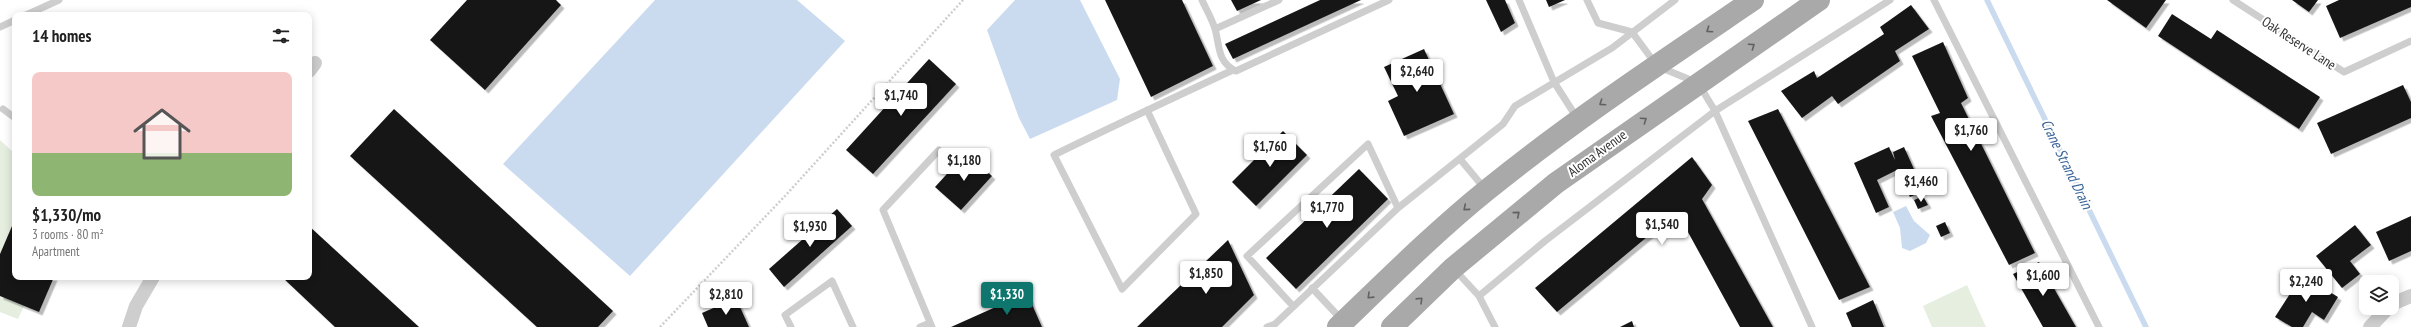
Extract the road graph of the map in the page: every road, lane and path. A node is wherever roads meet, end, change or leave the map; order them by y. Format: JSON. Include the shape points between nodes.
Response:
{"nodes":[{"id":1,"x":59,"y":0,"type":"edge"},
{"id":2,"x":963,"y":0,"type":"edge"},
{"id":3,"x":1202,"y":0,"type":"edge"},
{"id":4,"x":1279,"y":0,"type":"edge"},
{"id":5,"x":1389,"y":0,"type":"edge"},
{"id":6,"x":1519,"y":0,"type":"edge"},
{"id":7,"x":1587,"y":0,"type":"edge"},
{"id":8,"x":1675,"y":0,"type":"edge"},
{"id":9,"x":1753,"y":0,"type":"edge"},
{"id":10,"x":1819,"y":0,"type":"edge"},
{"id":11,"x":1890,"y":0,"type":"edge"},
{"id":12,"x":1934,"y":0,"type":"edge"},
{"id":13,"x":2233,"y":0,"type":"edge"},
{"id":14,"x":33,"y":12,"type":"edge"},
{"id":15,"x":12,"y":21,"type":"edge"},
{"id":16,"x":0,"y":27,"type":"edge"},
{"id":17,"x":1216,"y":29,"type":"junction"},
{"id":18,"x":1632,"y":32,"type":"junction"},
{"id":19,"x":2411,"y":41,"type":"edge"},
{"id":20,"x":1657,"y":66,"type":"junction"},
{"id":21,"x":1233,"y":70,"type":"junction"},
{"id":22,"x":1554,"y":82,"type":"junction"},
{"id":23,"x":1698,"y":83,"type":"junction"},
{"id":24,"x":3,"y":109,"type":"dead end"},
{"id":25,"x":1147,"y":110,"type":"junction"},
{"id":26,"x":1715,"y":111,"type":"junction"},
{"id":27,"x":12,"y":116,"type":"edge"},
{"id":28,"x":1579,"y":120,"type":"junction"},
{"id":29,"x":939,"y":150,"type":"dead end"},
{"id":30,"x":1460,"y":159,"type":"junction"},
{"id":31,"x":1486,"y":191,"type":"junction"},
{"id":32,"x":1398,"y":208,"type":"junction"},
{"id":33,"x":1453,"y":268,"type":"junction"},
{"id":34,"x":151,"y":280,"type":"edge"},
{"id":35,"x":1312,"y":288,"type":"junction"},
{"id":36,"x":1479,"y":296,"type":"junction"},
{"id":37,"x":2411,"y":296,"type":"edge"},
{"id":38,"x":2399,"y":301,"type":"edge"},
{"id":39,"x":1293,"y":306,"type":"junction"},
{"id":40,"x":2381,"y":315,"type":"edge"},
{"id":41,"x":931,"y":325,"type":"edge"},
{"id":42,"x":1342,"y":325,"type":"edge"},
{"id":43,"x":129,"y":327,"type":"edge"},
{"id":44,"x":660,"y":327,"type":"edge"},
{"id":45,"x":791,"y":327,"type":"edge"},
{"id":46,"x":853,"y":327,"type":"edge"},
{"id":47,"x":920,"y":327,"type":"edge"},
{"id":48,"x":1266,"y":327,"type":"edge"},
{"id":49,"x":1392,"y":327,"type":"edge"},
{"id":50,"x":1495,"y":327,"type":"edge"},
{"id":51,"x":1812,"y":327,"type":"edge"},
{"id":52,"x":2099,"y":327,"type":"edge"},
{"id":53,"x":2370,"y":327,"type":"edge"}],
"edges":[{"from":1,"to":14,"type":"lane"},
{"from":2,"to":44,"type":"path","via":[[785,196]]},
{"from":3,"to":17,"type":"lane"},
{"from":4,"to":17,"type":"lane"},
{"from":5,"to":21,"type":"lane","via":[[1236,71]]},
{"from":6,"to":22,"type":"lane"},
{"from":7,"to":18,"type":"lane","via":[[1598,23]]},
{"from":8,"to":18,"type":"lane"},
{"from":9,"to":20,"type":"main road","one_way":true},
{"from":23,"to":10,"type":"main road","name":"Aloma Avenue","one_way":true},
{"from":11,"to":26,"type":"lane"},
{"from":12,"to":52,"type":"lane"},
{"from":13,"to":19,"type":"lane","name":"Oak Reserve Lane","via":[[2344,72]]},
{"from":15,"to":16,"type":"lane"},
{"from":17,"to":21,"type":"lane","via":[[1217,45],[1227,66]]},
{"from":18,"to":20,"type":"lane"},
{"from":18,"to":22,"type":"lane","via":[[1612,48]]},
{"from":20,"to":23,"type":"lane"},
{"from":20,"to":28,"type":"main road","one_way":true},
{"from":21,"to":25,"type":"lane"},
{"from":22,"to":28,"type":"lane"},
{"from":22,"to":30,"type":"lane","via":[[1514,106],[1503,124]]},
{"from":23,"to":26,"type":"lane"},
{"from":33,"to":23,"type":"main road","name":"Aloma Avenue","one_way":true,"via":[[1556,183]]},
{"from":24,"to":27,"type":"lane"},
{"from":25,"to":25,"type":"lane","via":[[1054,155],[1122,289],[1196,214]]},
{"from":26,"to":36,"type":"lane","via":[[1545,241]]},
{"from":26,"to":51,"type":"lane"},
{"from":28,"to":31,"type":"main road"},
{"from":29,"to":41,"type":"lane","via":[[883,210]]},
{"from":30,"to":31,"type":"lane"},
{"from":30,"to":32,"type":"lane"},
{"from":31,"to":42,"type":"main road","one_way":true,"via":[[1422,247]]},
{"from":32,"to":35,"type":"lane"},
{"from":32,"to":39,"type":"lane","via":[[1368,144],[1247,256]]},
{"from":33,"to":36,"type":"lane"},
{"from":49,"to":33,"type":"main road","name":"Aloma Avenue","one_way":true},
{"from":34,"to":43,"type":"street","via":[[136,306]]},
{"from":35,"to":39,"type":"lane"},
{"from":35,"to":42,"type":"lane"},
{"from":36,"to":50,"type":"lane"},
{"from":37,"to":38,"type":"street"},
{"from":39,"to":48,"type":"lane","via":[[1275,324]]},
{"from":40,"to":53,"type":"street"},
{"from":41,"to":47,"type":"lane"},
{"from":45,"to":46,"type":"lane","via":[[785,315],[832,281]]}]}
